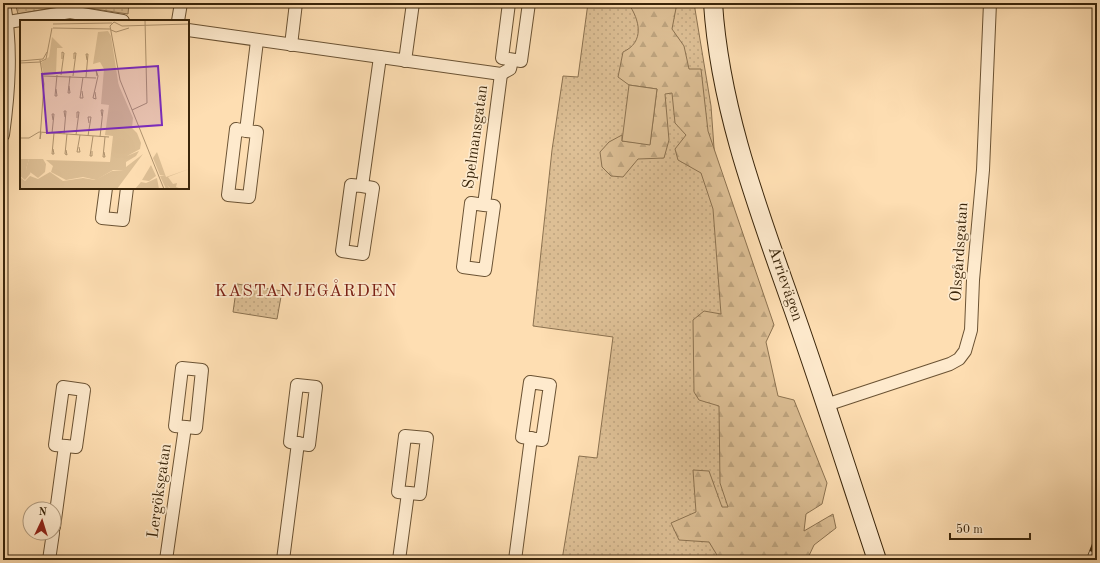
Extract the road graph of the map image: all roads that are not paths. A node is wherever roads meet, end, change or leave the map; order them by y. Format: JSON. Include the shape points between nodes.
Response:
{"nodes":[{"id":1,"x":4,"y":3,"type":"edge"},
{"id":2,"x":180,"y":3,"type":"edge"},
{"id":3,"x":296,"y":3,"type":"edge"},
{"id":4,"x":413,"y":3,"type":"edge"},
{"id":5,"x":509,"y":3,"type":"edge"},
{"id":6,"x":529,"y":3,"type":"edge"},
{"id":7,"x":713,"y":3,"type":"edge"},
{"id":8,"x":990,"y":3,"type":"edge"},
{"id":9,"x":20,"y":20,"type":"edge"},
{"id":10,"x":20,"y":20,"type":"edge"},
{"id":11,"x":117,"y":20,"type":"edge"},
{"id":12,"x":178,"y":20,"type":"edge"},
{"id":13,"x":8,"y":22,"type":"junction"},
{"id":14,"x":189,"y":30,"type":"edge"},
{"id":15,"x":257,"y":41,"type":"junction"},
{"id":16,"x":291,"y":45,"type":"junction"},
{"id":17,"x":380,"y":58,"type":"junction"},
{"id":18,"x":512,"y":60,"type":"junction"},
{"id":19,"x":405,"y":61,"type":"junction"},
{"id":20,"x":501,"y":74,"type":"junction"},
{"id":21,"x":246,"y":131,"type":"junction"},
{"id":22,"x":3,"y":135,"type":"edge"},
{"id":23,"x":362,"y":186,"type":"junction"},
{"id":24,"x":106,"y":189,"type":"edge"},
{"id":25,"x":127,"y":189,"type":"edge"},
{"id":26,"x":484,"y":205,"type":"junction"},
{"id":27,"x":826,"y":405,"type":"junction"},
{"id":28,"x":185,"y":427,"type":"junction"},
{"id":29,"x":531,"y":438,"type":"junction"},
{"id":30,"x":298,"y":443,"type":"junction"},
{"id":31,"x":65,"y":446,"type":"junction"},
{"id":32,"x":408,"y":493,"type":"junction"},
{"id":33,"x":58,"y":501,"type":"edge"},
{"id":34,"x":52,"y":541,"type":"edge"},
{"id":35,"x":50,"y":560,"type":"edge"},
{"id":36,"x":166,"y":560,"type":"edge"},
{"id":37,"x":283,"y":560,"type":"edge"},
{"id":38,"x":399,"y":560,"type":"edge"},
{"id":39,"x":515,"y":560,"type":"edge"},
{"id":40,"x":877,"y":560,"type":"edge"}],
"edges":[{"from":1,"to":13,"type":"street"},
{"from":2,"to":12,"type":"street"},
{"from":3,"to":16,"type":"street"},
{"from":4,"to":19,"type":"street"},
{"from":5,"to":18,"type":"street","via":[[502,58]]},
{"from":6,"to":18,"type":"street","name":"Spelmansgatan","via":[[521,61]]},
{"from":7,"to":27,"type":"main road","name":"Arrievägen","via":[[715,36],[729,113],[752,189]]},
{"from":8,"to":27,"type":"street","name":"Olsgårdsgatan","via":[[983,170],[971,330],[965,351],[959,359],[950,364]]},
{"from":9,"to":11,"type":"street","via":[[70,12]]},
{"from":10,"to":13,"type":"street"},
{"from":13,"to":22,"type":"street","via":[[10,62]]},
{"from":14,"to":15,"type":"street","name":"Spelmansgatan"},
{"from":15,"to":16,"type":"street","name":"Spelmansgatan"},
{"from":15,"to":21,"type":"street"},
{"from":16,"to":17,"type":"street","name":"Spelmansgatan"},
{"from":17,"to":19,"type":"street","name":"Spelmansgatan"},
{"from":17,"to":23,"type":"street"},
{"from":18,"to":20,"type":"street","name":"Spelmansgatan","via":[[510,70]]},
{"from":19,"to":20,"type":"street","name":"Spelmansgatan"},
{"from":20,"to":26,"type":"street","name":"Spelmansgatan"},
{"from":21,"to":21,"type":"street","via":[[236,129],[228,195],[248,198],[256,132]]},
{"from":23,"to":23,"type":"street","via":[[351,185],[342,251],[363,254],[373,188]]},
{"from":24,"to":25,"type":"street","via":[[102,218],[123,220]]},
{"from":26,"to":26,"type":"street","name":"Spelmansgatan","via":[[471,203],[463,267],[485,270],[494,206]]},
{"from":27,"to":40,"type":"main road","name":"Arrievägen"},
{"from":28,"to":28,"type":"street","name":"Lergöksgatan","via":[[196,428],[202,370],[182,368],[175,426]]},
{"from":28,"to":36,"type":"street","name":"Lergöksgatan"},
{"from":29,"to":29,"type":"street","via":[[542,440],[550,385],[530,382],[522,437]]},
{"from":29,"to":39,"type":"street"},
{"from":30,"to":30,"type":"street","via":[[309,445],[316,387],[297,385],[290,442]]},
{"from":30,"to":37,"type":"street"},
{"from":31,"to":31,"type":"street","via":[[76,447],[84,390],[63,387],[56,445]]},
{"from":31,"to":33,"type":"street"},
{"from":32,"to":32,"type":"street","via":[[420,494],[427,438],[405,436],[398,492]]},
{"from":32,"to":38,"type":"street"},
{"from":34,"to":35,"type":"street"}]}
